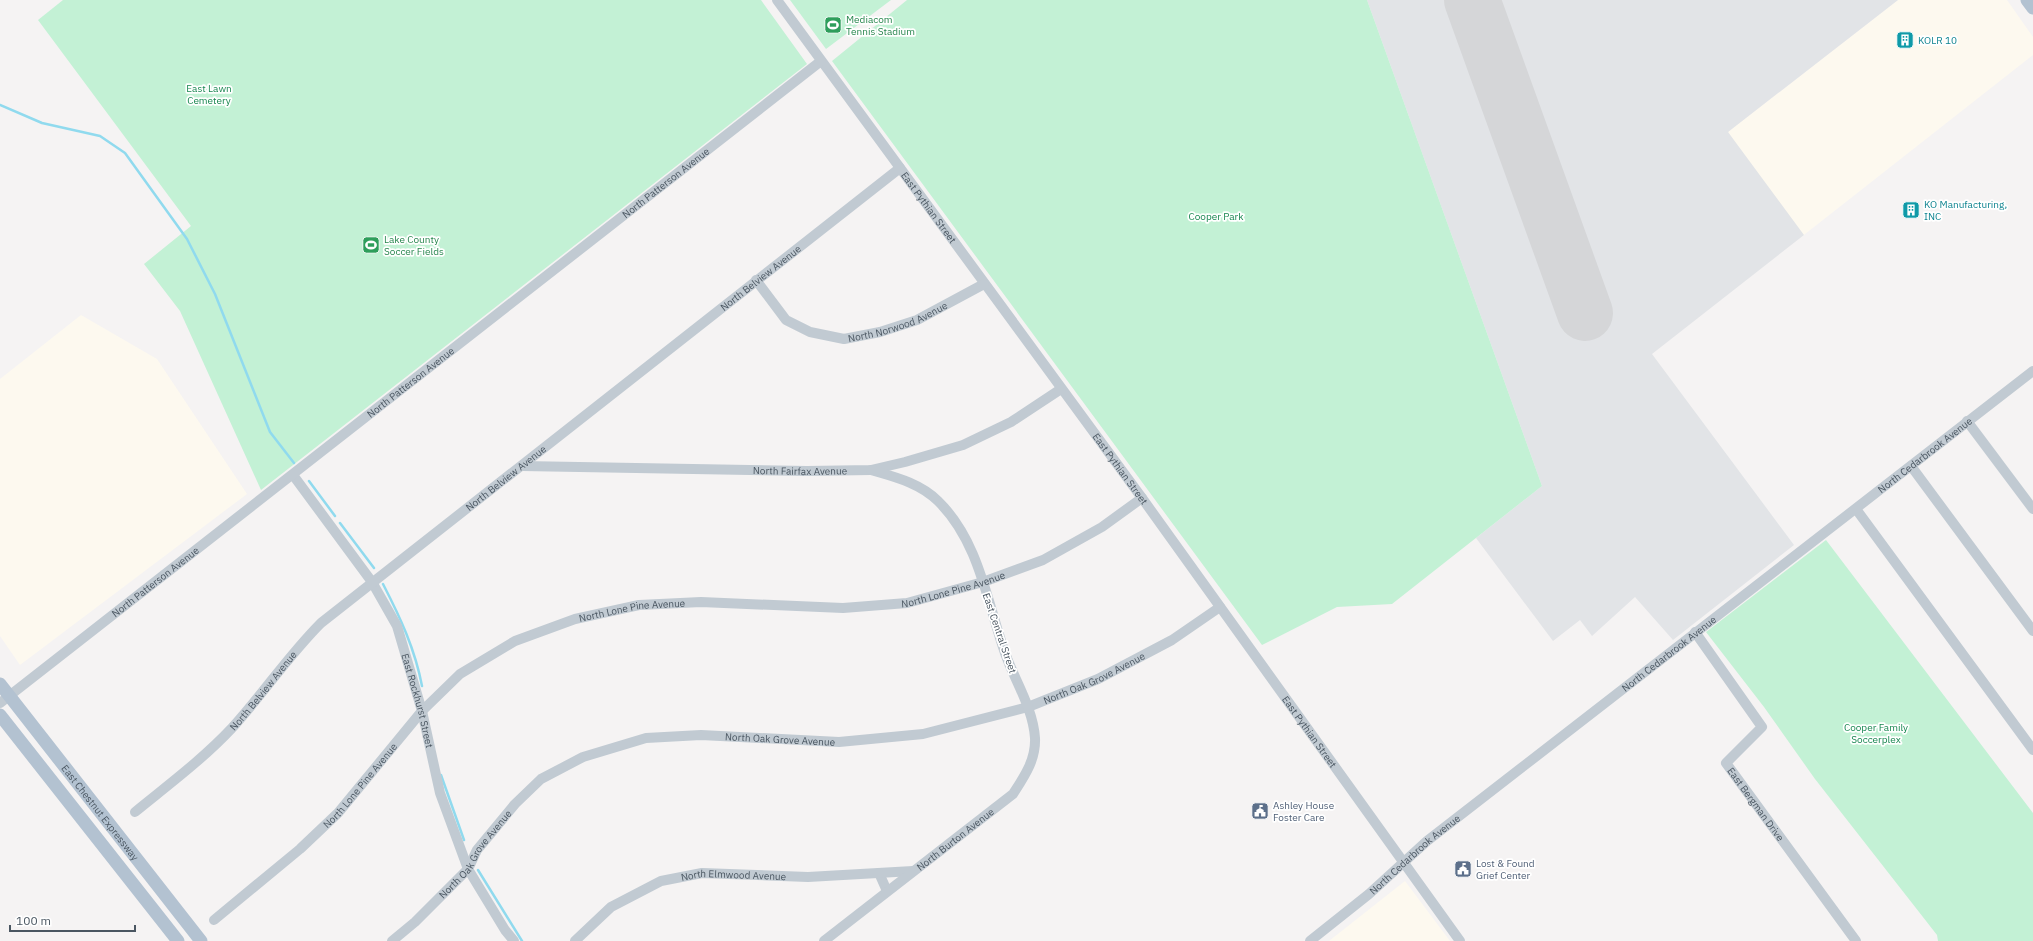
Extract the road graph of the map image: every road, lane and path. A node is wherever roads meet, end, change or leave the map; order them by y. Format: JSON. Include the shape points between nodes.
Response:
{"nodes":[{"id":1,"x":776,"y":0,"type":"edge"},
{"id":2,"x":2027,"y":0,"type":"edge"},
{"id":3,"x":2033,"y":8,"type":"edge"},
{"id":4,"x":821,"y":61,"type":"junction"},
{"id":5,"x":900,"y":168,"type":"junction"},
{"id":6,"x":756,"y":280,"type":"junction"},
{"id":7,"x":984,"y":284,"type":"junction"},
{"id":8,"x":2033,"y":371,"type":"edge"},
{"id":9,"x":1061,"y":389,"type":"junction"},
{"id":10,"x":1967,"y":421,"type":"junction"},
{"id":11,"x":905,"y":462,"type":"junction"},
{"id":12,"x":522,"y":466,"type":"junction"},
{"id":13,"x":1911,"y":466,"type":"junction"},
{"id":14,"x":870,"y":470,"type":"junction"},
{"id":15,"x":293,"y":475,"type":"junction"},
{"id":16,"x":909,"y":481,"type":"junction"},
{"id":17,"x":1142,"y":498,"type":"junction"},
{"id":18,"x":2033,"y":508,"type":"edge"},
{"id":19,"x":1856,"y":509,"type":"junction"},
{"id":20,"x":372,"y":582,"type":"junction"},
{"id":21,"x":983,"y":582,"type":"junction"},
{"id":22,"x":1220,"y":607,"type":"junction"},
{"id":23,"x":2033,"y":631,"type":"edge"},
{"id":24,"x":1695,"y":632,"type":"junction"},
{"id":25,"x":0,"y":684,"type":"edge"},
{"id":26,"x":4,"y":700,"type":"edge"},
{"id":27,"x":1028,"y":707,"type":"junction"},
{"id":28,"x":422,"y":711,"type":"junction"},
{"id":29,"x":0,"y":715,"type":"edge"},
{"id":30,"x":2033,"y":750,"type":"edge"},
{"id":31,"x":135,"y":812,"type":"dead end"},
{"id":32,"x":1405,"y":861,"type":"junction"},
{"id":33,"x":468,"y":869,"type":"junction"},
{"id":34,"x":913,"y":871,"type":"junction"},
{"id":35,"x":879,"y":873,"type":"junction"},
{"id":36,"x":887,"y":891,"type":"junction"},
{"id":37,"x":214,"y":920,"type":"dead end"},
{"id":38,"x":178,"y":941,"type":"edge"},
{"id":39,"x":202,"y":941,"type":"edge"},
{"id":40,"x":392,"y":941,"type":"edge"},
{"id":41,"x":514,"y":941,"type":"edge"},
{"id":42,"x":575,"y":941,"type":"edge"},
{"id":43,"x":824,"y":941,"type":"edge"},
{"id":44,"x":1310,"y":941,"type":"edge"},
{"id":45,"x":1460,"y":941,"type":"edge"},
{"id":46,"x":1856,"y":941,"type":"edge"}],
"edges":[{"from":1,"to":4,"type":"street","name":"East Pythian Street"},
{"from":2,"to":3,"type":"main road"},
{"from":4,"to":5,"type":"street","name":"East Pythian Street"},
{"from":4,"to":15,"type":"street","name":"North Patterson Avenue"},
{"from":5,"to":6,"type":"street","name":"North Belview Avenue"},
{"from":5,"to":7,"type":"street","name":"East Pythian Street"},
{"from":6,"to":7,"type":"street","name":"North Norwood Avenue","via":[[786,320],[810,332],[844,339],[880,332],[917,320]]},
{"from":6,"to":12,"type":"street","name":"North Belview Avenue"},
{"from":7,"to":9,"type":"street","name":"East Pythian Street"},
{"from":8,"to":10,"type":"street","name":"North Cedarbrook Avenue"},
{"from":9,"to":11,"type":"street","name":"North Fairfax Avenue","via":[[1011,422],[963,444]]},
{"from":9,"to":17,"type":"street","name":"East Pythian Street"},
{"from":10,"to":13,"type":"street","name":"North Cedarbrook Avenue"},
{"from":10,"to":18,"type":"street"},
{"from":11,"to":14,"type":"street","name":"North Fairfax Avenue"},
{"from":11,"to":16,"type":"street"},
{"from":12,"to":14,"type":"street","name":"North Fairfax Avenue"},
{"from":12,"to":20,"type":"street","name":"North Belview Avenue"},
{"from":13,"to":19,"type":"street","name":"North Cedarbrook Avenue"},
{"from":13,"to":23,"type":"street"},
{"from":14,"to":16,"type":"street","name":"East Central Street"},
{"from":15,"to":20,"type":"street","name":"East Rockhurst Street"},
{"from":15,"to":26,"type":"street","name":"North Patterson Avenue"},
{"from":16,"to":21,"type":"street","name":"East Central Street","via":[[938,501],[966,536]]},
{"from":17,"to":21,"type":"street","name":"North Lone Pine Avenue","via":[[1102,527],[1043,560]]},
{"from":17,"to":22,"type":"street","name":"East Pythian Street"},
{"from":19,"to":24,"type":"street","name":"North Cedarbrook Avenue"},
{"from":19,"to":30,"type":"street"},
{"from":20,"to":28,"type":"street","name":"East Rockhurst Street","via":[[398,626]]},
{"from":20,"to":31,"type":"street","name":"North Belview Avenue","via":[[304,639],[217,744]]},
{"from":21,"to":27,"type":"street","name":"East Central Street","via":[[1005,654]]},
{"from":21,"to":28,"type":"street","name":"North Lone Pine Avenue","via":[[907,603],[843,608],[701,602],[639,605],[575,619],[515,641],[460,674]]},
{"from":22,"to":27,"type":"street","name":"North Oak Grove Avenue","via":[[1172,640],[1098,679]]},
{"from":22,"to":32,"type":"street","name":"East Pythian Street"},
{"from":24,"to":32,"type":"street","name":"North Cedarbrook Avenue","via":[[1426,841]]},
{"from":24,"to":46,"type":"street","name":"East Bergman Drive","via":[[1762,727],[1726,763]]},
{"from":25,"to":26,"type":"main road","name":"East Chestnut Expressway"},
{"from":26,"to":39,"type":"main road","name":"East Chestnut Expressway"},
{"from":27,"to":33,"type":"street","name":"North Oak Grove Avenue","via":[[923,734],[839,742],[701,734],[639,740],[583,757],[541,780],[514,804],[477,850]]},
{"from":27,"to":34,"type":"street","name":"North Burton Avenue","via":[[1035,739],[1030,767],[1013,794]]},
{"from":28,"to":33,"type":"street","name":"East Rockhurst Street","via":[[440,793]]},
{"from":28,"to":37,"type":"street","name":"North Lone Pine Avenue","via":[[338,813],[300,849]]},
{"from":29,"to":38,"type":"main road","name":"East Chestnut Expressway"},
{"from":32,"to":44,"type":"street","name":"North Cedarbrook Avenue","via":[[1370,894]]},
{"from":32,"to":45,"type":"street","name":"East Pythian Street"},
{"from":33,"to":40,"type":"street","name":"North Oak Grove Avenue","via":[[415,922]]},
{"from":33,"to":41,"type":"street","name":"East Rockhurst Street"},
{"from":34,"to":35,"type":"street","name":"North Elmwood Avenue"},
{"from":34,"to":36,"type":"street","name":"North Burton Avenue"},
{"from":35,"to":36,"type":"street"},
{"from":35,"to":42,"type":"street","name":"North Elmwood Avenue","via":[[808,877],[702,873],[661,881],[611,907]]},
{"from":36,"to":43,"type":"street","name":"North Burton Avenue"}]}
